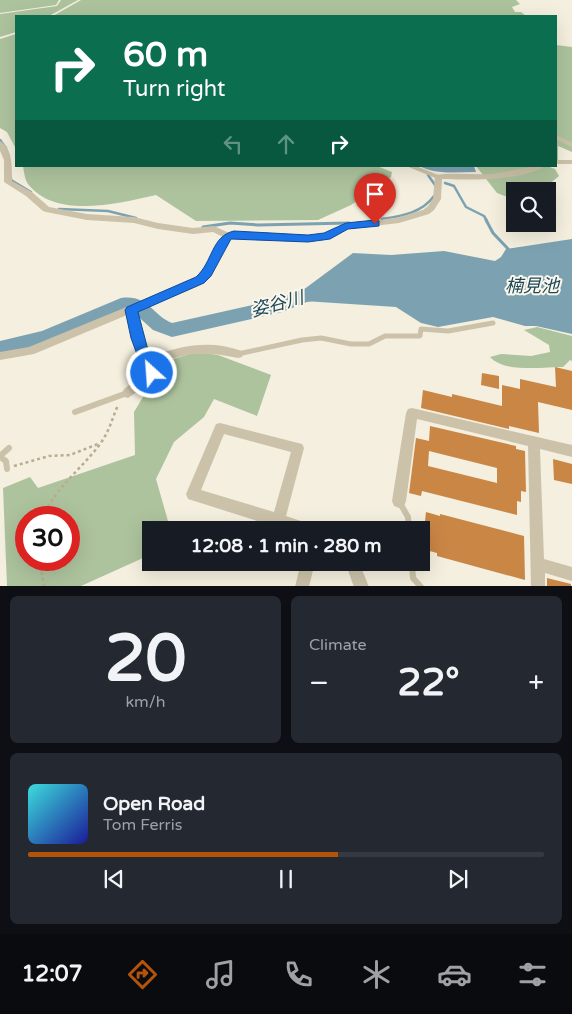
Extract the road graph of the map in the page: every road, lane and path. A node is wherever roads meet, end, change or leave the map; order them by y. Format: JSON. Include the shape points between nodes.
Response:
{"nodes":[{"id":1,"x":557,"y":138,"type":"edge"},
{"id":2,"x":0,"y":143,"type":"edge"},
{"id":3,"x":572,"y":145,"type":"edge"},
{"id":4,"x":557,"y":162,"type":"edge"},
{"id":5,"x":572,"y":162,"type":"edge"},
{"id":6,"x":413,"y":167,"type":"edge"},
{"id":7,"x":538,"y":167,"type":"edge"},
{"id":8,"x":438,"y":177,"type":"junction"},
{"id":9,"x":228,"y":236,"type":"junction"},
{"id":10,"x":132,"y":310,"type":"junction"},
{"id":11,"x":493,"y":323,"type":"dead end"},
{"id":12,"x":238,"y":354,"type":"joint"},
{"id":13,"x":0,"y":356,"type":"edge"},
{"id":14,"x":151,"y":361,"type":"junction"},
{"id":15,"x":128,"y":393,"type":"junction"},
{"id":16,"x":75,"y":412,"type":"dead end"},
{"id":17,"x":100,"y":443,"type":"junction"},
{"id":18,"x":534,"y":443,"type":"junction"},
{"id":19,"x":9,"y":448,"type":"dead end"},
{"id":20,"x":572,"y":451,"type":"edge"},
{"id":21,"x":0,"y":456,"type":"edge"},
{"id":22,"x":7,"y":469,"type":"joint"},
{"id":23,"x":399,"y":501,"type":"joint"},
{"id":24,"x":47,"y":506,"type":"edge"},
{"id":25,"x":278,"y":521,"type":"joint"},
{"id":26,"x":408,"y":521,"type":"edge"},
{"id":27,"x":537,"y":564,"type":"junction"},
{"id":28,"x":42,"y":571,"type":"edge"},
{"id":29,"x":306,"y":571,"type":"edge"},
{"id":30,"x":356,"y":571,"type":"edge"},
{"id":31,"x":413,"y":571,"type":"edge"},
{"id":32,"x":572,"y":574,"type":"edge"},
{"id":33,"x":44,"y":586,"type":"edge"},
{"id":34,"x":302,"y":586,"type":"edge"},
{"id":35,"x":362,"y":586,"type":"edge"},
{"id":36,"x":421,"y":586,"type":"edge"},
{"id":37,"x":538,"y":586,"type":"edge"}],
"edges":[{"from":1,"to":3,"type":"lane"},
{"from":2,"to":9,"type":"street","via":[[8,160],[8,182],[46,209],[193,231],[214,229]]},
{"from":4,"to":5,"type":"street"},
{"from":6,"to":8,"type":"lane"},
{"from":7,"to":8,"type":"street","via":[[501,175]]},
{"from":8,"to":9,"type":"street","via":[[438,199],[431,208],[396,221],[346,226],[326,237]]},
{"from":9,"to":10,"type":"street","via":[[208,274]]},
{"from":10,"to":13,"type":"street","via":[[30,352]]},
{"from":10,"to":14,"type":"street","via":[[142,353]]},
{"from":11,"to":12,"type":"lane","via":[[436,332],[422,329],[420,336],[385,336],[369,344],[321,338],[302,340]]},
{"from":12,"to":14,"type":"street","via":[[206,347],[190,348]]},
{"from":14,"to":15,"type":"street","via":[[149,378]]},
{"from":15,"to":16,"type":"lane"},
{"from":15,"to":17,"type":"path","via":[[116,407],[110,427]]},
{"from":17,"to":22,"type":"path","via":[[70,455],[30,460]]},
{"from":17,"to":24,"type":"path"},
{"from":18,"to":20,"type":"street"},
{"from":18,"to":23,"type":"street","via":[[412,414]]},
{"from":18,"to":27,"type":"street"},
{"from":19,"to":21,"type":"lane"},
{"from":21,"to":22,"type":"lane","via":[[6,461]]},
{"from":23,"to":26,"type":"lane"},
{"from":25,"to":25,"type":"street","via":[[193,494],[220,428],[298,448]]},
{"from":27,"to":32,"type":"street"},
{"from":27,"to":37,"type":"street"},
{"from":28,"to":33,"type":"path"},
{"from":29,"to":34,"type":"street"},
{"from":30,"to":35,"type":"street"},
{"from":31,"to":36,"type":"lane","via":[[413,578]]}]}
